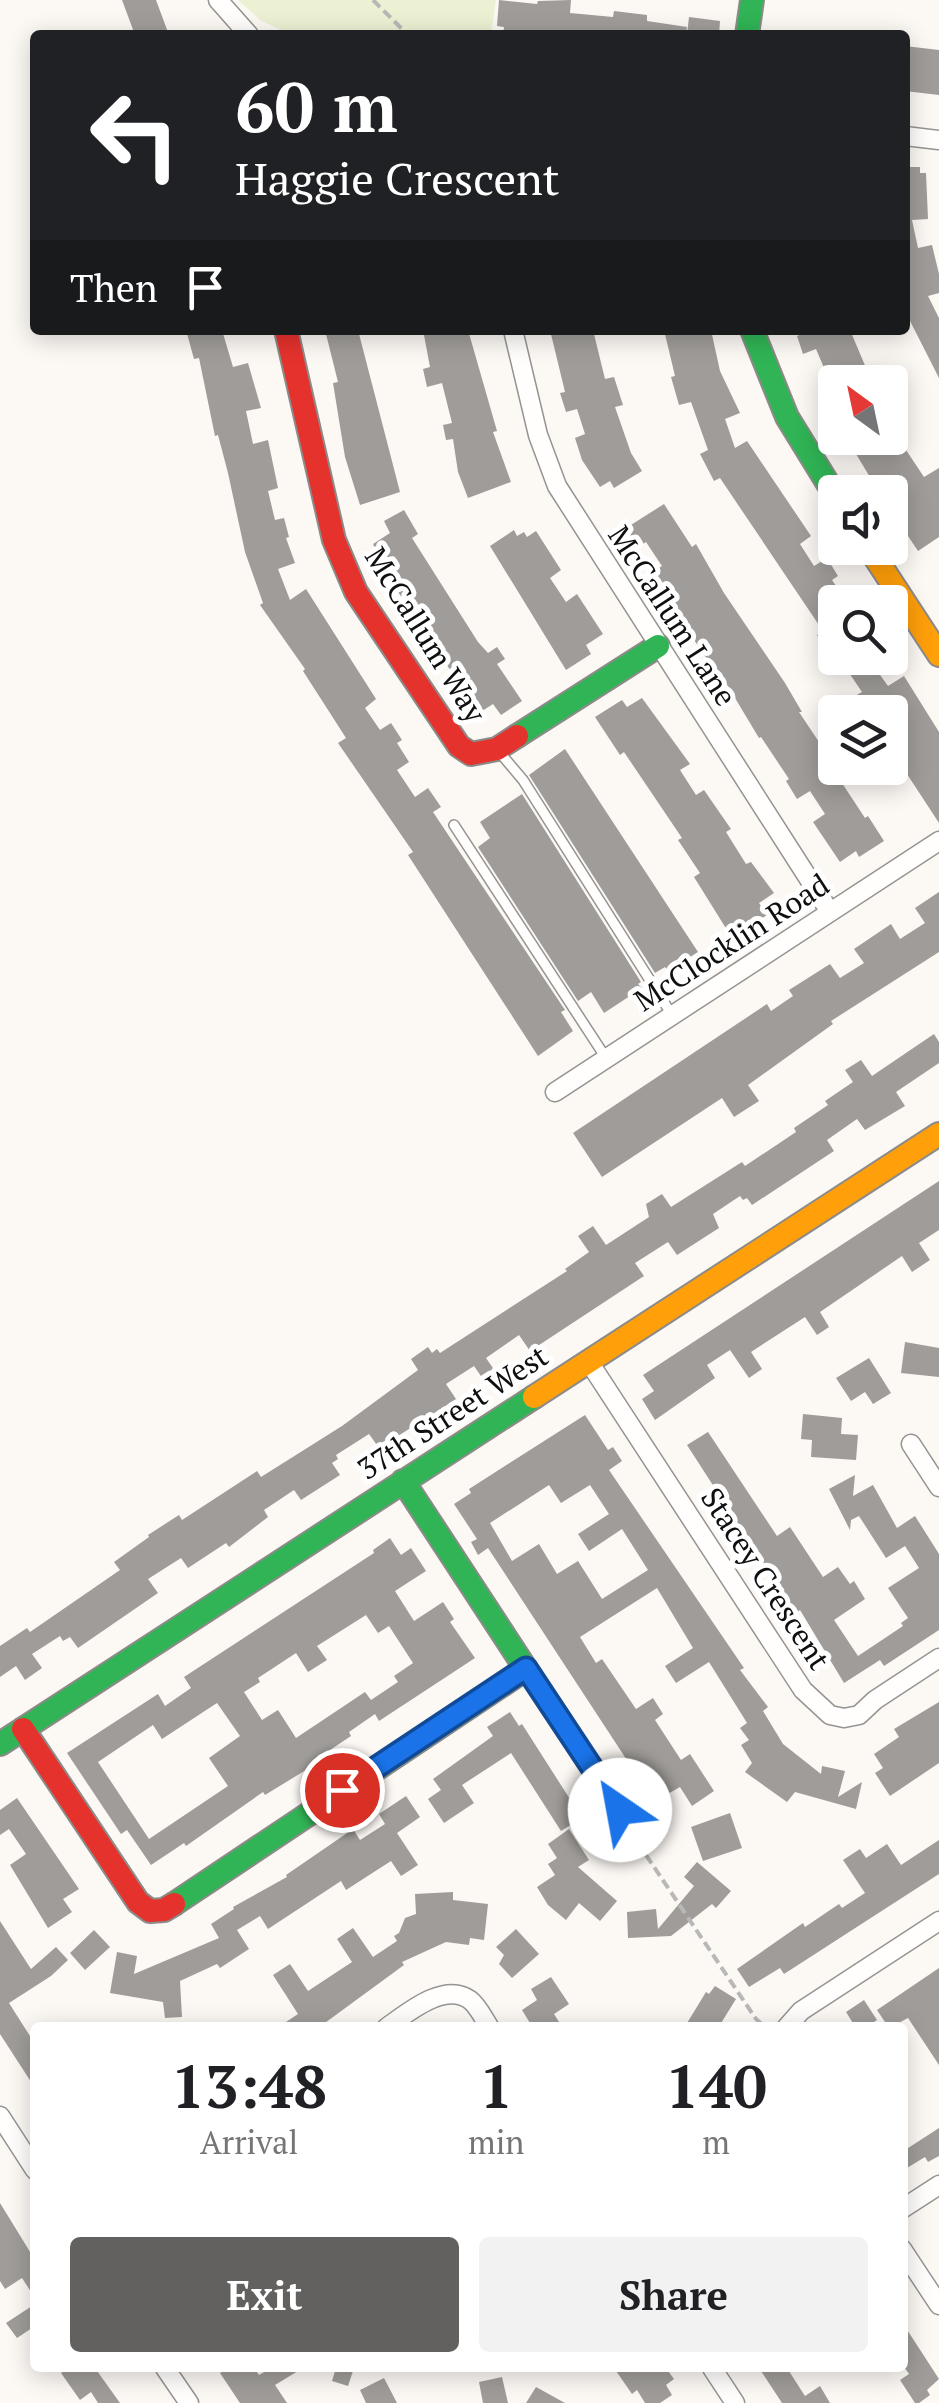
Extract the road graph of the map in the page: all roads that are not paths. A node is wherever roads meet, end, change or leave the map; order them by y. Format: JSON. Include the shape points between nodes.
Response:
{"nodes":[{"id":1,"x":218,"y":0,"type":"edge"},
{"id":2,"x":752,"y":0,"type":"edge"},
{"id":3,"x":245,"y":30,"type":"edge"},
{"id":4,"x":748,"y":30,"type":"edge"},
{"id":5,"x":910,"y":137,"type":"edge"},
{"id":6,"x":939,"y":140,"type":"edge"},
{"id":7,"x":287,"y":335,"type":"edge"},
{"id":8,"x":514,"y":335,"type":"edge"},
{"id":9,"x":754,"y":335,"type":"edge"},
{"id":10,"x":822,"y":475,"type":"edge"},
{"id":11,"x":880,"y":565,"type":"edge"},
{"id":12,"x":658,"y":646,"type":"junction"},
{"id":13,"x":939,"y":655,"type":"edge"},
{"id":14,"x":498,"y":748,"type":"junction"},
{"id":15,"x":454,"y":825,"type":"dead end"},
{"id":16,"x":939,"y":841,"type":"edge"},
{"id":17,"x":830,"y":912,"type":"junction"},
{"id":18,"x":672,"y":1015,"type":"junction"},
{"id":19,"x":606,"y":1058,"type":"junction"},
{"id":20,"x":555,"y":1092,"type":"dead end"},
{"id":21,"x":939,"y":1134,"type":"edge"},
{"id":22,"x":588,"y":1362,"type":"junction"},
{"id":23,"x":910,"y":1444,"type":"dead end"},
{"id":24,"x":403,"y":1481,"type":"junction"},
{"id":25,"x":939,"y":1487,"type":"edge"},
{"id":26,"x":939,"y":1658,"type":"edge"},
{"id":27,"x":526,"y":1668,"type":"junction"},
{"id":28,"x":23,"y":1730,"type":"junction"},
{"id":29,"x":0,"y":1744,"type":"edge"},
{"id":30,"x":640,"y":1841,"type":"dead end"},
{"id":31,"x":939,"y":1921,"type":"edge"},
{"id":32,"x":395,"y":2022,"type":"edge"},
{"id":33,"x":486,"y":2022,"type":"edge"},
{"id":34,"x":791,"y":2022,"type":"edge"},
{"id":35,"x":0,"y":2116,"type":"edge"},
{"id":36,"x":30,"y":2162,"type":"edge"},
{"id":37,"x":939,"y":2185,"type":"edge"},
{"id":38,"x":908,"y":2205,"type":"edge"},
{"id":39,"x":908,"y":2258,"type":"edge"},
{"id":40,"x":939,"y":2305,"type":"edge"},
{"id":41,"x":168,"y":2372,"type":"edge"},
{"id":42,"x":715,"y":2372,"type":"edge"},
{"id":43,"x":189,"y":2403,"type":"edge"},
{"id":44,"x":735,"y":2403,"type":"edge"}],
"edges":[{"from":1,"to":3,"type":"street"},
{"from":2,"to":4,"type":"street"},
{"from":5,"to":6,"type":"street"},
{"from":7,"to":14,"type":"street","name":"McCallum Way","via":[[334,540],[356,592],[458,746],[471,754]]},
{"from":8,"to":12,"type":"street","name":"McCallum Lane","via":[[557,486]]},
{"from":9,"to":10,"type":"street","via":[[788,418]]},
{"from":11,"to":13,"type":"street"},
{"from":12,"to":14,"type":"street","name":"McCallum Way"},
{"from":12,"to":17,"type":"street","name":"McCallum Lane"},
{"from":14,"to":18,"type":"lane"},
{"from":15,"to":19,"type":"lane"},
{"from":16,"to":17,"type":"street","name":"McClocklin Road"},
{"from":17,"to":18,"type":"street","name":"McClocklin Road"},
{"from":18,"to":19,"type":"street","name":"McClocklin Road"},
{"from":19,"to":20,"type":"street","name":"McClocklin Road"},
{"from":21,"to":22,"type":"street","name":"37th Street West"},
{"from":22,"to":24,"type":"street","name":"37th Street West"},
{"from":22,"to":26,"type":"street","name":"Stacey Crescent","via":[[804,1690],[830,1715],[859,1715]]},
{"from":23,"to":25,"type":"street"},
{"from":24,"to":27,"type":"street"},
{"from":24,"to":28,"type":"street","name":"37th Street West"},
{"from":27,"to":28,"type":"street","via":[[164,1910],[150,1911],[138,1902]]},
{"from":27,"to":30,"type":"street"},
{"from":28,"to":29,"type":"street","name":"37th Street West"},
{"from":31,"to":34,"type":"street"},
{"from":32,"to":33,"type":"street","via":[[426,2001],[458,1996],[470,2000]]},
{"from":35,"to":36,"type":"street"},
{"from":37,"to":38,"type":"street"},
{"from":39,"to":40,"type":"street"},
{"from":41,"to":43,"type":"street"},
{"from":42,"to":44,"type":"street"}]}
